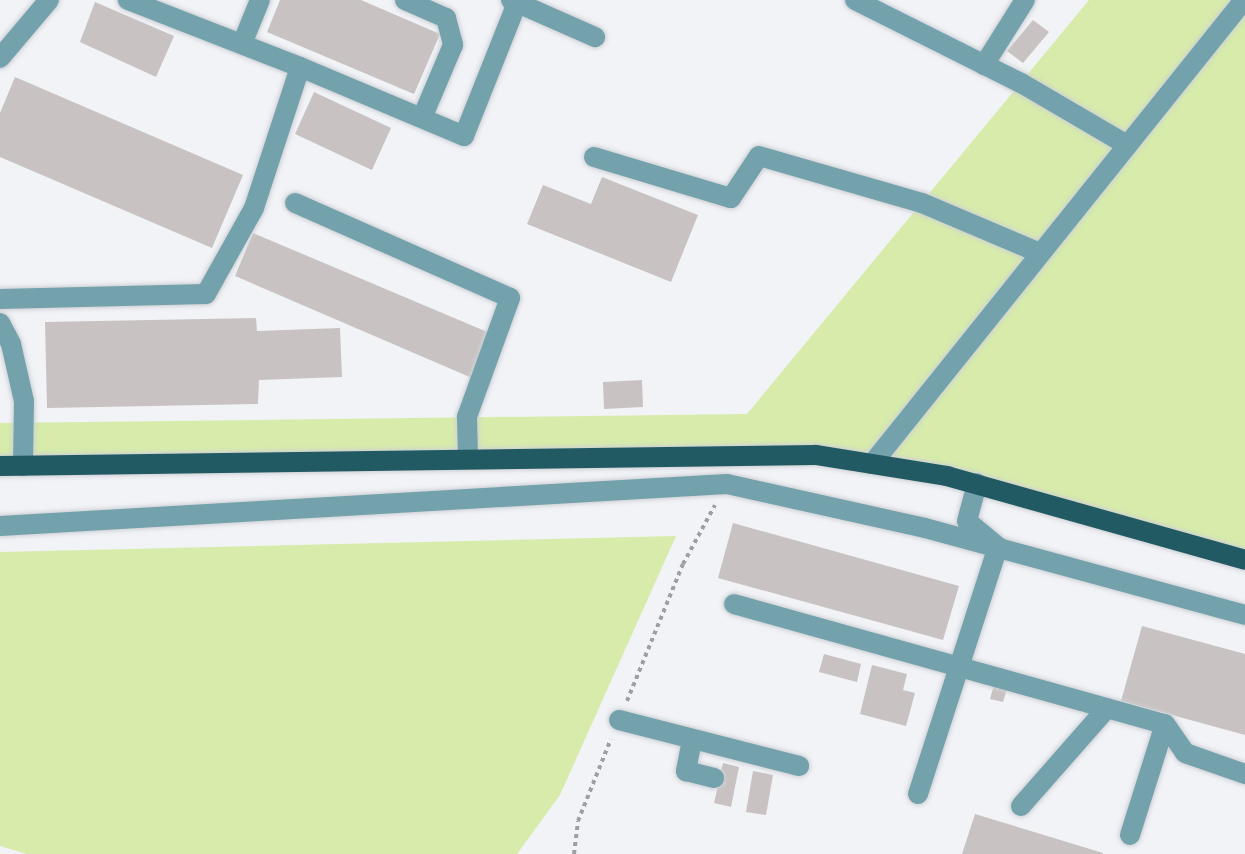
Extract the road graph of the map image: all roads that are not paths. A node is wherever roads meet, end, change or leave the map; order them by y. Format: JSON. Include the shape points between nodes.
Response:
{"nodes":[{"id":1,"x":49,"y":0,"type":"edge"},
{"id":2,"x":128,"y":0,"type":"edge"},
{"id":3,"x":260,"y":0,"type":"edge"},
{"id":4,"x":405,"y":0,"type":"edge"},
{"id":5,"x":855,"y":0,"type":"edge"},
{"id":6,"x":1025,"y":0,"type":"edge"},
{"id":7,"x":1244,"y":0,"type":"edge"},
{"id":8,"x":514,"y":2,"type":"edge"},
{"id":9,"x":595,"y":37,"type":"dead end"},
{"id":10,"x":242,"y":44,"type":"junction"},
{"id":11,"x":0,"y":58,"type":"edge"},
{"id":12,"x":984,"y":65,"type":"junction"},
{"id":13,"x":300,"y":67,"type":"junction"},
{"id":14,"x":422,"y":118,"type":"junction"},
{"id":15,"x":1127,"y":145,"type":"junction"},
{"id":16,"x":594,"y":157,"type":"dead end"},
{"id":17,"x":295,"y":203,"type":"dead end"},
{"id":18,"x":1040,"y":253,"type":"junction"},
{"id":19,"x":0,"y":299,"type":"edge"},
{"id":20,"x":0,"y":323,"type":"edge"},
{"id":21,"x":468,"y":458,"type":"junction"},
{"id":22,"x":872,"y":464,"type":"junction"},
{"id":23,"x":0,"y":466,"type":"edge"},
{"id":24,"x":23,"y":466,"type":"junction"},
{"id":25,"x":977,"y":483,"type":"junction"},
{"id":26,"x":0,"y":526,"type":"edge"},
{"id":27,"x":998,"y":547,"type":"junction"},
{"id":28,"x":1245,"y":560,"type":"edge"},
{"id":29,"x":734,"y":604,"type":"dead end"},
{"id":30,"x":1245,"y":615,"type":"edge"},
{"id":31,"x":959,"y":666,"type":"junction"},
{"id":32,"x":1107,"y":708,"type":"junction"},
{"id":33,"x":619,"y":720,"type":"road end"},
{"id":34,"x":1165,"y":724,"type":"junction"},
{"id":35,"x":692,"y":740,"type":"junction"},
{"id":36,"x":799,"y":766,"type":"dead end"},
{"id":37,"x":1245,"y":774,"type":"edge"},
{"id":38,"x":714,"y":778,"type":"dead end"},
{"id":39,"x":918,"y":794,"type":"dead end"},
{"id":40,"x":1021,"y":806,"type":"dead end"},
{"id":41,"x":1130,"y":835,"type":"dead end"}],
"edges":[{"from":1,"to":11,"type":"street"},
{"from":2,"to":10,"type":"street"},
{"from":3,"to":10,"type":"street"},
{"from":4,"to":14,"type":"street","via":[[446,18],[453,45]]},
{"from":5,"to":12,"type":"street"},
{"from":6,"to":12,"type":"street"},
{"from":7,"to":15,"type":"street"},
{"from":8,"to":9,"type":"street"},
{"from":8,"to":14,"type":"street","via":[[464,136]]},
{"from":10,"to":13,"type":"street"},
{"from":12,"to":15,"type":"street"},
{"from":13,"to":14,"type":"street"},
{"from":13,"to":19,"type":"street","via":[[254,208],[206,294]]},
{"from":15,"to":18,"type":"street"},
{"from":16,"to":18,"type":"street","via":[[731,198],[759,156],[922,203]]},
{"from":17,"to":21,"type":"street","via":[[510,298],[467,417]]},
{"from":18,"to":22,"type":"street"},
{"from":20,"to":24,"type":"street","via":[[11,344],[24,401]]},
{"from":21,"to":22,"type":"main road","via":[[764,452]]},
{"from":21,"to":24,"type":"main road"},
{"from":22,"to":25,"type":"main road"},
{"from":23,"to":24,"type":"main road"},
{"from":25,"to":27,"type":"street","via":[[967,521]]},
{"from":25,"to":28,"type":"main road"},
{"from":26,"to":27,"type":"street","via":[[727,484]]},
{"from":27,"to":30,"type":"street"},
{"from":27,"to":31,"type":"street"},
{"from":29,"to":31,"type":"street"},
{"from":31,"to":32,"type":"street"},
{"from":31,"to":39,"type":"street"},
{"from":32,"to":34,"type":"street"},
{"from":32,"to":40,"type":"street"},
{"from":33,"to":35,"type":"street"},
{"from":34,"to":37,"type":"street","via":[[1185,753]]},
{"from":34,"to":41,"type":"street"},
{"from":35,"to":36,"type":"street"},
{"from":35,"to":38,"type":"street","via":[[686,771]]}]}
